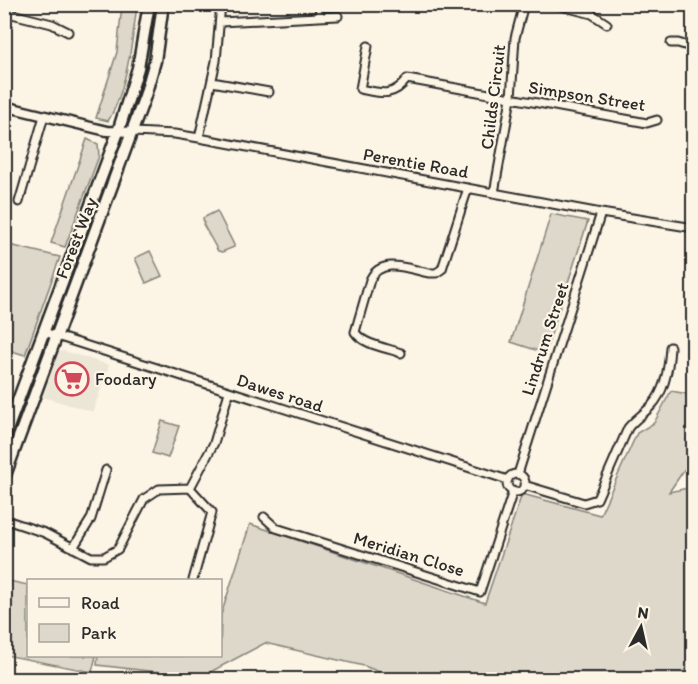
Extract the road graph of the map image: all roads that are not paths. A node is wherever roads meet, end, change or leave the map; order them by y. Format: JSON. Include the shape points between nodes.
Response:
{"nodes":[{"id":1,"x":149,"y":4,"type":"edge"},
{"id":2,"x":163,"y":4,"type":"edge"},
{"id":3,"x":222,"y":4,"type":"edge"},
{"id":4,"x":319,"y":4,"type":"edge"},
{"id":5,"x":524,"y":4,"type":"edge"},
{"id":6,"x":553,"y":4,"type":"edge"},
{"id":7,"x":4,"y":12,"type":"edge"},
{"id":8,"x":338,"y":16,"type":"dead end"},
{"id":9,"x":320,"y":17,"type":"junction"},
{"id":10,"x":220,"y":22,"type":"junction"},
{"id":11,"x":607,"y":24,"type":"dead end"},
{"id":12,"x":68,"y":32,"type":"dead end"},
{"id":13,"x":670,"y":43,"type":"dead end"},
{"id":14,"x":368,"y":46,"type":"dead end"},
{"id":15,"x":693,"y":48,"type":"edge"},
{"id":16,"x":212,"y":82,"type":"junction"},
{"id":17,"x":269,"y":92,"type":"dead end"},
{"id":18,"x":511,"y":98,"type":"junction"},
{"id":19,"x":4,"y":106,"type":"edge"},
{"id":20,"x":44,"y":116,"type":"junction"},
{"id":21,"x":657,"y":120,"type":"dead end"},
{"id":22,"x":118,"y":132,"type":"junction"},
{"id":23,"x":133,"y":132,"type":"junction"},
{"id":24,"x":199,"y":138,"type":"junction"},
{"id":25,"x":468,"y":188,"type":"junction"},
{"id":26,"x":494,"y":193,"type":"junction"},
{"id":27,"x":19,"y":202,"type":"dead end"},
{"id":28,"x":601,"y":213,"type":"junction"},
{"id":29,"x":693,"y":228,"type":"edge"},
{"id":30,"x":44,"y":332,"type":"junction"},
{"id":31,"x":57,"y":337,"type":"junction"},
{"id":32,"x":670,"y":347,"type":"dead end"},
{"id":33,"x":401,"y":353,"type":"dead end"},
{"id":34,"x":229,"y":392,"type":"junction"},
{"id":35,"x":4,"y":438,"type":"edge"},
{"id":36,"x":106,"y":470,"type":"dead end"},
{"id":37,"x":518,"y":474,"type":"junction"},
{"id":38,"x":4,"y":478,"type":"edge"},
{"id":39,"x":508,"y":480,"type":"junction"},
{"id":40,"x":524,"y":485,"type":"junction"},
{"id":41,"x":190,"y":488,"type":"junction"},
{"id":42,"x":513,"y":491,"type":"junction"},
{"id":43,"x":264,"y":518,"type":"dead end"},
{"id":44,"x":12,"y":522,"type":"dead end"},
{"id":45,"x":73,"y":548,"type":"junction"},
{"id":46,"x":193,"y":579,"type":"edge"}],
"edges":[{"from":1,"to":22,"type":"main road","name":"Forest Way","via":[[138,68]]},
{"from":2,"to":23,"type":"main road","name":"Forest Way","via":[[152,74]]},
{"from":3,"to":10,"type":"street"},
{"from":4,"to":9,"type":"street"},
{"from":5,"to":18,"type":"street","name":"Childs Circuit","via":[[515,38]]},
{"from":6,"to":11,"type":"street","via":[[592,14]]},
{"from":7,"to":12,"type":"street"},
{"from":8,"to":9,"type":"street"},
{"from":9,"to":10,"type":"street"},
{"from":10,"to":16,"type":"street"},
{"from":13,"to":15,"type":"street"},
{"from":14,"to":18,"type":"street","name":"Simpson Street","via":[[360,89],[386,94],[401,87],[407,79]]},
{"from":16,"to":17,"type":"street"},
{"from":16,"to":24,"type":"street"},
{"from":18,"to":21,"type":"street","name":"Simpson Street","via":[[647,123]]},
{"from":18,"to":26,"type":"street","name":"Childs Circuit"},
{"from":19,"to":20,"type":"street"},
{"from":20,"to":22,"type":"street"},
{"from":20,"to":27,"type":"street"},
{"from":22,"to":23,"type":"street"},
{"from":22,"to":30,"type":"main road","name":"Forest Way"},
{"from":23,"to":24,"type":"street","name":"Perentie Road"},
{"from":23,"to":31,"type":"main road","name":"Forest Way"},
{"from":24,"to":25,"type":"street","name":"Perentie Road"},
{"from":25,"to":26,"type":"street","name":"Perentie Road"},
{"from":25,"to":33,"type":"street","via":[[442,269],[429,273],[388,265],[374,272],[370,280],[355,332],[364,341]]},
{"from":26,"to":28,"type":"street","name":"Perentie Road"},
{"from":28,"to":29,"type":"street","name":"Perentie Road"},
{"from":28,"to":37,"type":"street","name":"Lindrum Street"},
{"from":30,"to":31,"type":"street","name":"Dawes road"},
{"from":30,"to":35,"type":"main road","name":"Forest Way"},
{"from":31,"to":34,"type":"street","name":"Dawes road"},
{"from":31,"to":38,"type":"main road","name":"Forest Way"},
{"from":32,"to":40,"type":"street","via":[[659,394],[628,428],[597,499],[584,503]]},
{"from":34,"to":39,"type":"street","name":"Dawes road"},
{"from":34,"to":41,"type":"street","via":[[214,443]]},
{"from":36,"to":45,"type":"street","via":[[91,519]]},
{"from":37,"to":39,"type":"street"},
{"from":37,"to":40,"type":"street"},
{"from":39,"to":42,"type":"street"},
{"from":40,"to":42,"type":"street"},
{"from":41,"to":45,"type":"street","via":[[159,489],[144,499],[124,539],[111,555],[97,558]]},
{"from":41,"to":46,"type":"street","via":[[212,512]]},
{"from":42,"to":43,"type":"street","name":"Meridian Close","via":[[480,592],[276,528]]},
{"from":44,"to":45,"type":"street"}]}
